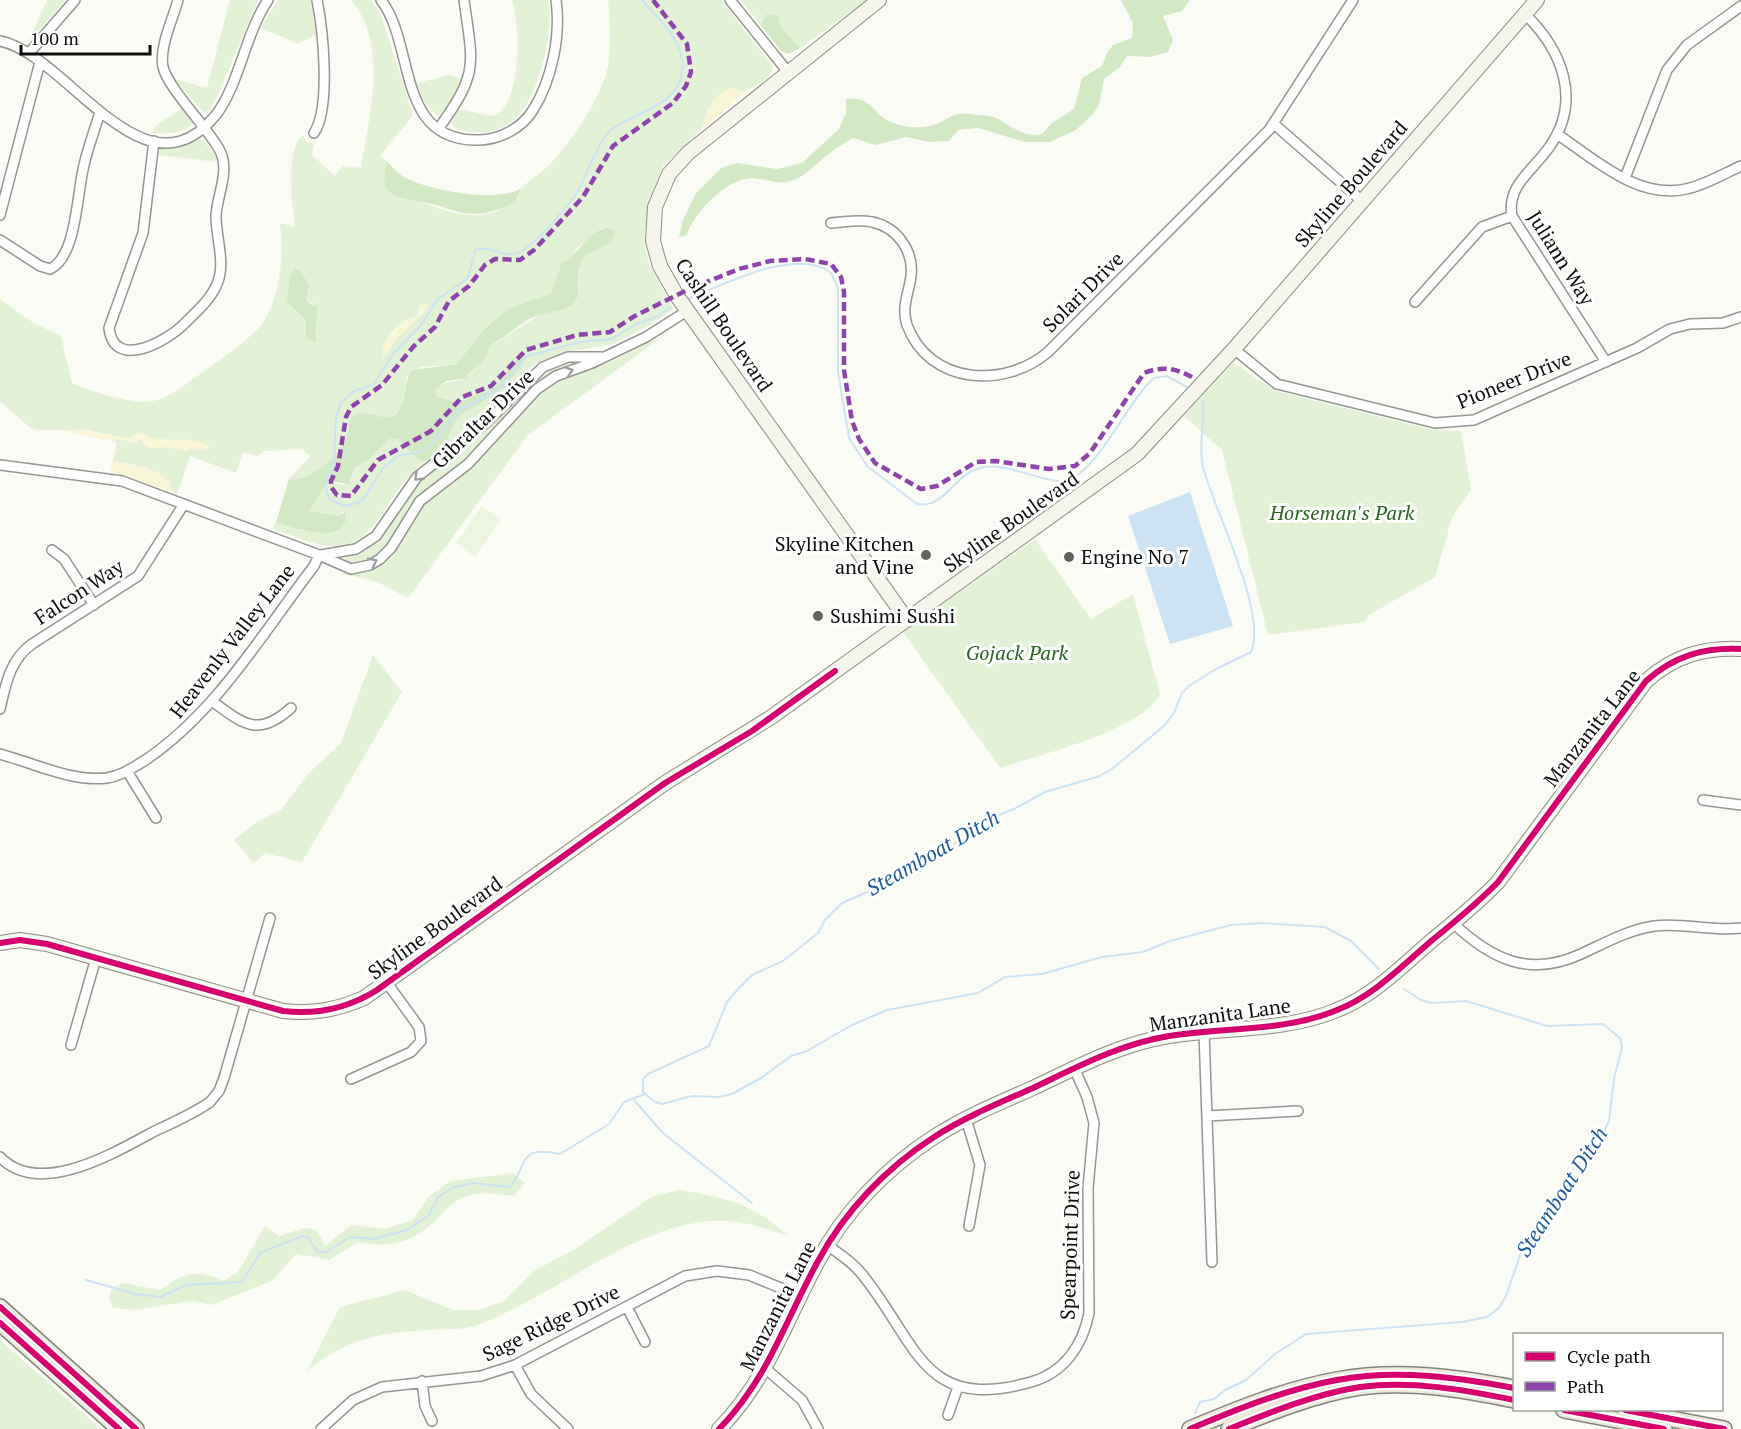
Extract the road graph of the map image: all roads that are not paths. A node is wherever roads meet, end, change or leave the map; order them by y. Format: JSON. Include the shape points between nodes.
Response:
{"nodes":[{"id":1,"x":75,"y":0,"type":"edge"},
{"id":2,"x":178,"y":0,"type":"edge"},
{"id":3,"x":268,"y":0,"type":"edge"},
{"id":4,"x":317,"y":0,"type":"edge"},
{"id":5,"x":381,"y":0,"type":"edge"},
{"id":6,"x":464,"y":0,"type":"edge"},
{"id":7,"x":556,"y":0,"type":"edge"},
{"id":8,"x":730,"y":0,"type":"edge"},
{"id":9,"x":879,"y":0,"type":"edge"},
{"id":10,"x":1353,"y":0,"type":"edge"},
{"id":11,"x":1538,"y":0,"type":"edge"},
{"id":12,"x":1741,"y":6,"type":"edge"},
{"id":13,"x":1525,"y":14,"type":"junction"},
{"id":14,"x":0,"y":41,"type":"edge"},
{"id":15,"x":29,"y":53,"type":"junction"},
{"id":16,"x":40,"y":62,"type":"junction"},
{"id":17,"x":788,"y":72,"type":"junction"},
{"id":18,"x":100,"y":112,"type":"junction"},
{"id":19,"x":1274,"y":124,"type":"junction"},
{"id":20,"x":205,"y":126,"type":"junction"},
{"id":21,"x":439,"y":128,"type":"junction"},
{"id":22,"x":314,"y":133,"type":"dead end"},
{"id":23,"x":1557,"y":135,"type":"junction"},
{"id":24,"x":154,"y":141,"type":"junction"},
{"id":25,"x":1741,"y":166,"type":"edge"},
{"id":26,"x":1625,"y":178,"type":"junction"},
{"id":27,"x":1362,"y":201,"type":"junction"},
{"id":28,"x":0,"y":215,"type":"edge"},
{"id":29,"x":1512,"y":216,"type":"junction"},
{"id":30,"x":831,"y":223,"type":"dead end"},
{"id":31,"x":0,"y":240,"type":"edge"},
{"id":32,"x":1415,"y":302,"type":"dead end"},
{"id":33,"x":687,"y":310,"type":"junction"},
{"id":34,"x":1741,"y":317,"type":"edge"},
{"id":35,"x":1234,"y":349,"type":"junction"},
{"id":36,"x":601,"y":357,"type":"junction"},
{"id":37,"x":1606,"y":362,"type":"junction"},
{"id":38,"x":0,"y":465,"type":"edge"},
{"id":39,"x":183,"y":504,"type":"junction"},
{"id":40,"x":52,"y":550,"type":"dead end"},
{"id":41,"x":319,"y":555,"type":"junction"},
{"id":42,"x":94,"y":604,"type":"junction"},
{"id":43,"x":906,"y":620,"type":"junction"},
{"id":44,"x":1741,"y":649,"type":"edge"},
{"id":45,"x":212,"y":701,"type":"junction"},
{"id":46,"x":291,"y":708,"type":"dead end"},
{"id":47,"x":0,"y":709,"type":"edge"},
{"id":48,"x":0,"y":754,"type":"edge"},
{"id":49,"x":128,"y":771,"type":"junction"},
{"id":50,"x":1703,"y":800,"type":"dead end"},
{"id":51,"x":1741,"y":804,"type":"edge"},
{"id":52,"x":156,"y":818,"type":"dead end"},
{"id":53,"x":270,"y":918,"type":"dead end"},
{"id":54,"x":1453,"y":923,"type":"junction"},
{"id":55,"x":1741,"y":928,"type":"edge"},
{"id":56,"x":0,"y":943,"type":"edge"},
{"id":57,"x":96,"y":958,"type":"junction"},
{"id":58,"x":387,"y":983,"type":"junction"},
{"id":59,"x":246,"y":1002,"type":"junction"},
{"id":60,"x":1204,"y":1032,"type":"junction"},
{"id":61,"x":71,"y":1045,"type":"dead end"},
{"id":62,"x":1074,"y":1068,"type":"junction"},
{"id":63,"x":351,"y":1079,"type":"dead end"},
{"id":64,"x":1298,"y":1111,"type":"dead end"},
{"id":65,"x":1207,"y":1116,"type":"junction"},
{"id":66,"x":966,"y":1119,"type":"junction"},
{"id":67,"x":0,"y":1157,"type":"edge"},
{"id":68,"x":969,"y":1226,"type":"dead end"},
{"id":69,"x":827,"y":1245,"type":"junction"},
{"id":70,"x":1212,"y":1262,"type":"dead end"},
{"id":71,"x":800,"y":1296,"type":"junction"},
{"id":72,"x":0,"y":1307,"type":"edge"},
{"id":73,"x":627,"y":1307,"type":"junction"},
{"id":74,"x":0,"y":1323,"type":"edge"},
{"id":75,"x":645,"y":1342,"type":"dead end"},
{"id":76,"x":515,"y":1365,"type":"junction"},
{"id":77,"x":766,"y":1369,"type":"junction"},
{"id":78,"x":422,"y":1381,"type":"junction"},
{"id":79,"x":958,"y":1387,"type":"junction"},
{"id":80,"x":1513,"y":1388,"type":"edge"},
{"id":81,"x":1513,"y":1400,"type":"edge"},
{"id":82,"x":1568,"y":1411,"type":"edge"},
{"id":83,"x":1630,"y":1411,"type":"edge"},
{"id":84,"x":948,"y":1415,"type":"dead end"},
{"id":85,"x":432,"y":1421,"type":"dead end"},
{"id":86,"x":1229,"y":1425,"type":"edge"},
{"id":87,"x":119,"y":1429,"type":"edge"},
{"id":88,"x":136,"y":1429,"type":"edge"},
{"id":89,"x":321,"y":1429,"type":"edge"},
{"id":90,"x":568,"y":1429,"type":"edge"},
{"id":91,"x":719,"y":1429,"type":"edge"},
{"id":92,"x":818,"y":1429,"type":"edge"},
{"id":93,"x":1190,"y":1429,"type":"edge"},
{"id":94,"x":1207,"y":1429,"type":"edge"},
{"id":95,"x":1664,"y":1429,"type":"edge"},
{"id":96,"x":1724,"y":1429,"type":"edge"}],
"edges":[{"from":1,"to":15,"type":"street"},
{"from":2,"to":20,"type":"street","via":[[163,55],[164,68],[171,84]]},
{"from":3,"to":20,"type":"street","via":[[223,104]]},
{"from":4,"to":22,"type":"street","via":[[324,72],[321,117]]},
{"from":5,"to":21,"type":"street","via":[[395,28],[416,101]]},
{"from":6,"to":21,"type":"street","via":[[471,69],[463,94]]},
{"from":7,"to":21,"type":"street","via":[[552,58],[540,96],[525,120],[502,135],[483,140],[455,136]]},
{"from":8,"to":17,"type":"street"},
{"from":9,"to":17,"type":"street","name":"Cashill Boulevard"},
{"from":10,"to":19,"type":"street","name":"Solari Drive"},
{"from":11,"to":13,"type":"street","name":"Skyline Boulevard"},
{"from":12,"to":26,"type":"street","via":[[1687,45],[1667,70]]},
{"from":13,"to":23,"type":"street","name":"Juliann Way","via":[[1548,38],[1564,74],[1566,108]]},
{"from":13,"to":27,"type":"street","name":"Skyline Boulevard"},
{"from":14,"to":15,"type":"street"},
{"from":15,"to":16,"type":"street"},
{"from":16,"to":18,"type":"street"},
{"from":16,"to":28,"type":"street"},
{"from":17,"to":33,"type":"street","name":"Cashill Boulevard","via":[[688,153],[669,174],[658,195],[652,230],[656,253],[665,276]]},
{"from":18,"to":24,"type":"street","via":[[127,132]]},
{"from":18,"to":31,"type":"street","via":[[83,169],[70,238],[57,265],[50,269],[40,266]]},
{"from":19,"to":27,"type":"street"},
{"from":19,"to":30,"type":"street","name":"Solari Drive","via":[[1048,352],[1011,374],[964,374],[928,354],[912,335],[905,317],[912,266],[907,247],[891,230],[873,222]]},
{"from":20,"to":24,"type":"street","via":[[182,139]]},
{"from":20,"to":24,"type":"street","via":[[224,163],[216,216],[221,262],[217,285],[185,324],[147,349],[135,350],[118,345],[111,336],[110,325],[143,233]]},
{"from":23,"to":26,"type":"street"},
{"from":23,"to":29,"type":"street","name":"Juliann Way","via":[[1518,184],[1511,202]]},
{"from":25,"to":26,"type":"street","via":[[1696,186],[1672,191],[1645,187]]},
{"from":27,"to":35,"type":"street","name":"Skyline Boulevard"},
{"from":29,"to":32,"type":"street","via":[[1482,227]]},
{"from":29,"to":37,"type":"street","name":"Juliann Way"},
{"from":33,"to":36,"type":"street","name":"Gibraltar Drive","via":[[646,337]]},
{"from":33,"to":43,"type":"street","name":"Cashill Boulevard"},
{"from":34,"to":37,"type":"street","name":"Pioneer Drive","via":[[1723,323],[1680,326]]},
{"from":35,"to":37,"type":"street","name":"Pioneer Drive","via":[[1277,384],[1449,424],[1474,420]]},
{"from":35,"to":43,"type":"street","name":"Skyline Boulevard","via":[[1137,454]]},
{"from":36,"to":41,"type":"street","name":"Gibraltar Drive","one_way":true,"via":[[568,357],[543,368],[487,422],[417,477],[369,541],[342,554]]},
{"from":41,"to":36,"type":"street","name":"Gibraltar Drive","one_way":true,"via":[[351,569],[380,560],[420,501],[468,464],[537,389],[556,376]]},
{"from":38,"to":39,"type":"street","name":"Gibraltar Drive","via":[[122,481]]},
{"from":39,"to":41,"type":"street","name":"Gibraltar Drive"},
{"from":39,"to":42,"type":"street","name":"Falcon Way","via":[[138,576]]},
{"from":40,"to":42,"type":"street","via":[[64,559]]},
{"from":41,"to":45,"type":"street","name":"Heavenly Valley Lane"},
{"from":42,"to":47,"type":"street","name":"Falcon Way","via":[[18,657],[9,673]]},
{"from":43,"to":58,"type":"street","name":"Skyline Boulevard","via":[[758,727],[665,783]]},
{"from":44,"to":54,"type":"street","name":"Manzanita Lane","via":[[1689,654],[1667,664],[1646,681],[1498,882]]},
{"from":45,"to":46,"type":"street","via":[[239,720],[260,726],[272,723]]},
{"from":45,"to":49,"type":"street","name":"Heavenly Valley Lane","via":[[178,737]]},
{"from":48,"to":49,"type":"street","name":"Heavenly Valley Lane","via":[[88,778],[109,778]]},
{"from":49,"to":52,"type":"street"},
{"from":50,"to":51,"type":"street"},
{"from":53,"to":59,"type":"street"},
{"from":54,"to":55,"type":"street","via":[[1494,955],[1538,965],[1568,959],[1617,937],[1652,927],[1688,924]]},
{"from":54,"to":60,"type":"street","name":"Manzanita Lane","via":[[1374,990],[1339,1010],[1302,1021]]},
{"from":56,"to":57,"type":"street","name":"Skyline Boulevard","via":[[33,941]]},
{"from":57,"to":59,"type":"street","name":"Skyline Boulevard"},
{"from":57,"to":61,"type":"street"},
{"from":58,"to":59,"type":"street","name":"Skyline Boulevard","via":[[346,1006],[314,1013]]},
{"from":58,"to":63,"type":"street","via":[[419,1027],[421,1041],[411,1052]]},
{"from":59,"to":67,"type":"street","via":[[222,1086],[210,1102],[93,1162],[52,1172],[18,1169]]},
{"from":60,"to":62,"type":"street","name":"Manzanita Lane","via":[[1132,1044]]},
{"from":60,"to":65,"type":"street"},
{"from":62,"to":66,"type":"street","name":"Manzanita Lane"},
{"from":62,"to":79,"type":"street","name":"Spearpoint Drive","via":[[1091,1109],[1094,1129],[1088,1188],[1087,1326],[1071,1356],[1046,1376],[999,1390]]},
{"from":64,"to":65,"type":"street"},
{"from":65,"to":70,"type":"street"},
{"from":66,"to":68,"type":"street","via":[[980,1166]]},
{"from":66,"to":69,"type":"street","name":"Manzanita Lane","via":[[884,1176]]},
{"from":69,"to":71,"type":"street","name":"Manzanita Lane"},
{"from":69,"to":79,"type":"street","name":"Spearpoint Drive","via":[[865,1278],[922,1361]]},
{"from":71,"to":73,"type":"street","name":"Sage Ridge Drive","via":[[749,1275],[717,1271],[671,1282]]},
{"from":71,"to":77,"type":"street","name":"Manzanita Lane"},
{"from":72,"to":88,"type":"main road"},
{"from":73,"to":75,"type":"street"},
{"from":73,"to":76,"type":"street","name":"Sage Ridge Drive"},
{"from":74,"to":87,"type":"main road"},
{"from":76,"to":78,"type":"street","name":"Sage Ridge Drive","via":[[481,1376]]},
{"from":76,"to":90,"type":"street","via":[[531,1394]]},
{"from":77,"to":91,"type":"street","name":"Manzanita Lane"},
{"from":77,"to":92,"type":"street","via":[[802,1400]]},
{"from":78,"to":85,"type":"street","via":[[425,1406]]},
{"from":78,"to":89,"type":"street","name":"Sage Ridge Drive","via":[[394,1384],[362,1395]]},
{"from":79,"to":84,"type":"street"},
{"from":80,"to":86,"type":"main road","via":[[1422,1375],[1356,1377],[1306,1387]]},
{"from":81,"to":86,"type":"main road","via":[[1428,1387],[1360,1387]]},
{"from":82,"to":95,"type":"main road"},
{"from":83,"to":96,"type":"main road"},
{"from":86,"to":93,"type":"main road"},
{"from":86,"to":94,"type":"main road"}]}
